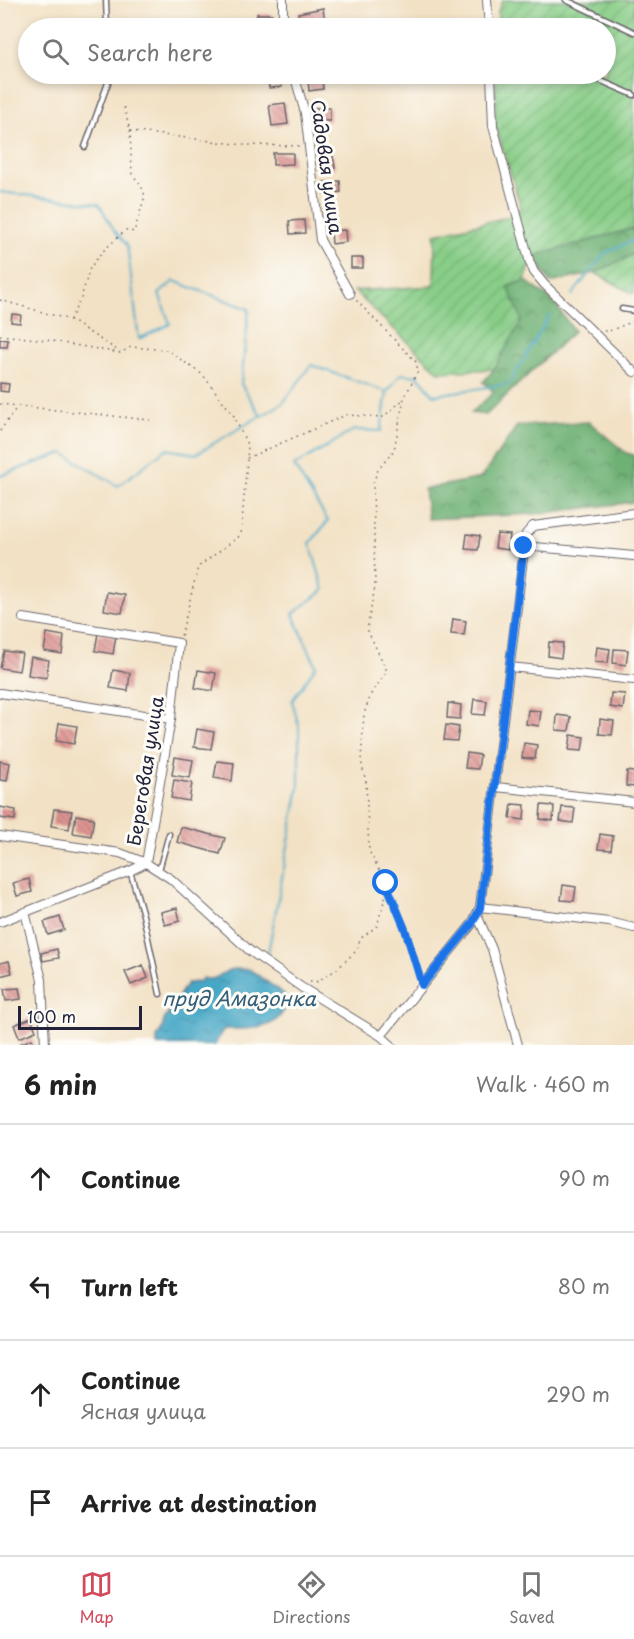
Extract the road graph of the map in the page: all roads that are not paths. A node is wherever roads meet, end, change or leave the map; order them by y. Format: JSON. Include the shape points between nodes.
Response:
{"nodes":[{"id":1,"x":106,"y":0,"type":"edge"},
{"id":2,"x":283,"y":0,"type":"edge"},
{"id":3,"x":487,"y":0,"type":"edge"},
{"id":4,"x":566,"y":0,"type":"edge"},
{"id":5,"x":107,"y":18,"type":"edge"},
{"id":6,"x":283,"y":18,"type":"edge"},
{"id":7,"x":488,"y":18,"type":"edge"},
{"id":8,"x":604,"y":18,"type":"edge"},
{"id":9,"x":616,"y":24,"type":"edge"},
{"id":10,"x":634,"y":32,"type":"edge"},
{"id":11,"x":108,"y":84,"type":"edge"},
{"id":12,"x":297,"y":84,"type":"edge"},
{"id":13,"x":491,"y":84,"type":"edge"},
{"id":14,"x":608,"y":84,"type":"edge"},
{"id":15,"x":634,"y":95,"type":"edge"},
{"id":16,"x":85,"y":147,"type":"dead end"},
{"id":17,"x":350,"y":294,"type":"road end"},
{"id":18,"x":622,"y":309,"type":"dead end"},
{"id":19,"x":634,"y":311,"type":"edge"},
{"id":20,"x":634,"y":372,"type":"edge"},
{"id":21,"x":634,"y":513,"type":"edge"},
{"id":22,"x":524,"y":546,"type":"junction"},
{"id":23,"x":634,"y":556,"type":"edge"},
{"id":24,"x":24,"y":618,"type":"dead end"},
{"id":25,"x":510,"y":667,"type":"junction"},
{"id":26,"x":634,"y":680,"type":"edge"},
{"id":27,"x":0,"y":693,"type":"edge"},
{"id":28,"x":171,"y":719,"type":"junction"},
{"id":29,"x":496,"y":787,"type":"junction"},
{"id":30,"x":634,"y":802,"type":"edge"},
{"id":31,"x":169,"y":834,"type":"dead end"},
{"id":32,"x":0,"y":836,"type":"edge"},
{"id":33,"x":146,"y":863,"type":"junction"},
{"id":34,"x":159,"y":870,"type":"junction"},
{"id":35,"x":130,"y":872,"type":"junction"},
{"id":36,"x":479,"y":911,"type":"junction"},
{"id":37,"x":25,"y":912,"type":"junction"},
{"id":38,"x":0,"y":922,"type":"edge"},
{"id":39,"x":634,"y":928,"type":"edge"},
{"id":40,"x":464,"y":934,"type":"junction"},
{"id":41,"x":485,"y":935,"type":"junction"},
{"id":42,"x":160,"y":994,"type":"dead end"},
{"id":43,"x":381,"y":1036,"type":"junction"},
{"id":44,"x":45,"y":1045,"type":"edge"},
{"id":45,"x":391,"y":1045,"type":"edge"},
{"id":46,"x":518,"y":1045,"type":"edge"}],
"edges":[{"from":1,"to":5,"type":"lane"},
{"from":2,"to":6,"type":"street"},
{"from":3,"to":7,"type":"street"},
{"from":4,"to":8,"type":"lane"},
{"from":9,"to":10,"type":"lane"},
{"from":11,"to":16,"type":"lane"},
{"from":12,"to":17,"type":"street","name":"Садовая улица","via":[[305,113],[320,240]]},
{"from":13,"to":20,"type":"street","via":[[493,126],[534,272]]},
{"from":14,"to":15,"type":"lane"},
{"from":18,"to":19,"type":"lane"},
{"from":21,"to":22,"type":"street","via":[[533,526],[526,534]]},
{"from":22,"to":23,"type":"street"},
{"from":22,"to":25,"type":"street"},
{"from":24,"to":28,"type":"street","name":"Береговая улица","via":[[179,643]]},
{"from":25,"to":26,"type":"street"},
{"from":25,"to":29,"type":"street"},
{"from":27,"to":28,"type":"street"},
{"from":28,"to":33,"type":"street","name":"Береговая улица"},
{"from":29,"to":30,"type":"street"},
{"from":29,"to":36,"type":"street"},
{"from":31,"to":34,"type":"lane"},
{"from":32,"to":33,"type":"street","name":"Береговая улица","via":[[120,854]]},
{"from":33,"to":34,"type":"street"},
{"from":33,"to":35,"type":"street"},
{"from":34,"to":43,"type":"street","via":[[250,951]]},
{"from":35,"to":37,"type":"street"},
{"from":35,"to":42,"type":"lane","via":[[144,915]]},
{"from":36,"to":39,"type":"street","via":[[609,922]]},
{"from":36,"to":40,"type":"street"},
{"from":36,"to":41,"type":"street"},
{"from":37,"to":38,"type":"street"},
{"from":37,"to":44,"type":"street","via":[[42,980]]},
{"from":40,"to":41,"type":"street"},
{"from":40,"to":43,"type":"street"},
{"from":41,"to":46,"type":"street"},
{"from":43,"to":45,"type":"street"}]}
